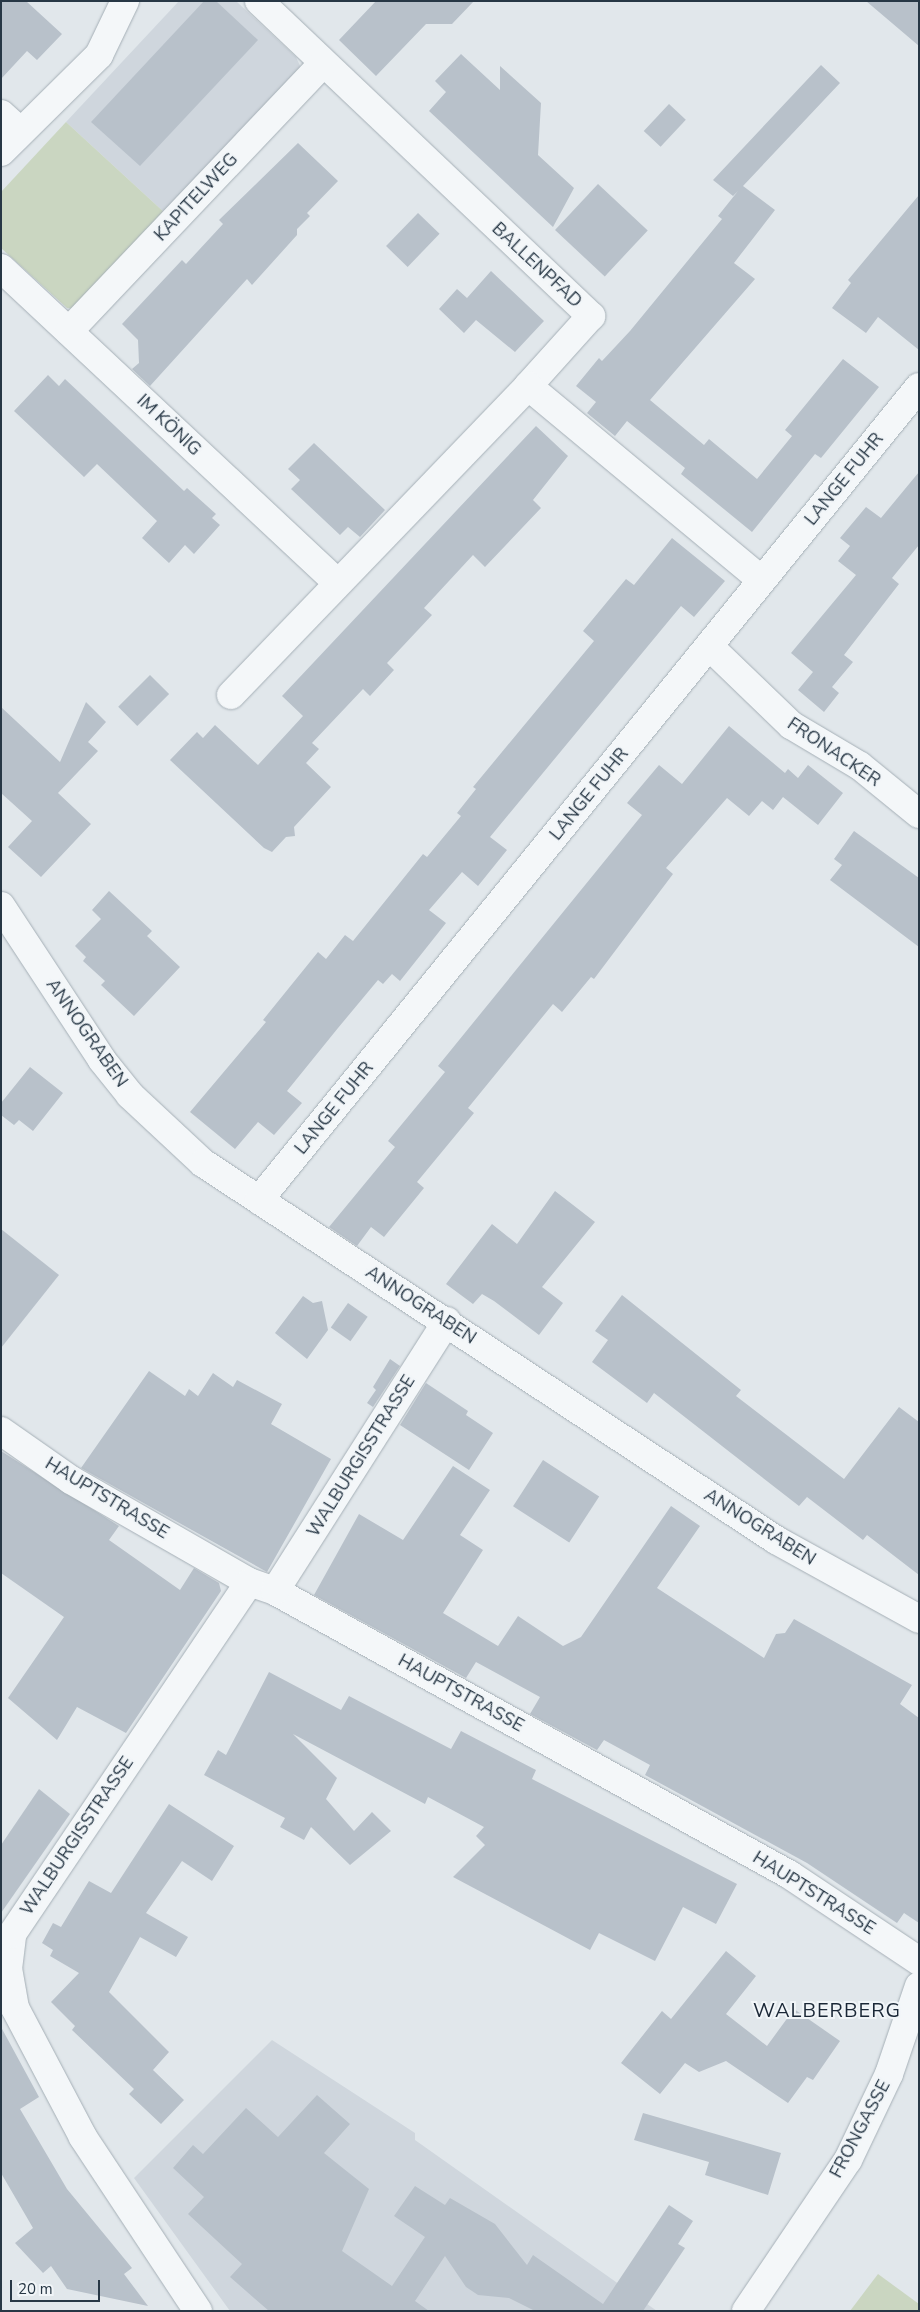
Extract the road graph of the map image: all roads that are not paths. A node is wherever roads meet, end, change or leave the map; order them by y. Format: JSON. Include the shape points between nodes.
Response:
{"nodes":[{"id":1,"x":125,"y":1,"type":"edge"},
{"id":2,"x":259,"y":1,"type":"edge"},
{"id":3,"x":323,"y":63,"type":"junction"},
{"id":4,"x":11,"y":123,"type":"edge"},
{"id":5,"x":1,"y":152,"type":"edge"},
{"id":6,"x":1,"y":268,"type":"edge"},
{"id":7,"x":69,"y":331,"type":"junction"},
{"id":8,"x":528,"y":386,"type":"junction"},
{"id":9,"x":919,"y":387,"type":"edge"},
{"id":10,"x":762,"y":580,"type":"junction"},
{"id":11,"x":337,"y":582,"type":"junction"},
{"id":12,"x":709,"y":646,"type":"junction"},
{"id":13,"x":230,"y":695,"type":"dead end"},
{"id":14,"x":919,"y":814,"type":"edge"},
{"id":15,"x":1,"y":906,"type":"edge"},
{"id":16,"x":259,"y":1200,"type":"junction"},
{"id":17,"x":447,"y":1321,"type":"junction"},
{"id":18,"x":1,"y":1432,"type":"edge"},
{"id":19,"x":249,"y":1582,"type":"junction"},
{"id":20,"x":275,"y":1591,"type":"junction"},
{"id":21,"x":919,"y":1619,"type":"edge"},
{"id":22,"x":919,"y":1961,"type":"edge"},
{"id":23,"x":4,"y":1967,"type":"edge"},
{"id":24,"x":919,"y":1986,"type":"edge"},
{"id":25,"x":198,"y":2311,"type":"edge"},
{"id":26,"x":746,"y":2311,"type":"edge"}],
"edges":[{"from":1,"to":4,"type":"street","via":[[99,55]]},
{"from":2,"to":3,"type":"street","name":"BALLENPFAD"},
{"from":3,"to":7,"type":"street","name":"KAPITELWEG"},
{"from":3,"to":8,"type":"street","name":"BALLENPFAD","via":[[591,316]]},
{"from":4,"to":5,"type":"street"},
{"from":6,"to":7,"type":"street","name":"IM KÖNIG"},
{"from":7,"to":11,"type":"street","name":"IM KÖNIG"},
{"from":8,"to":10,"type":"street"},
{"from":8,"to":11,"type":"street"},
{"from":9,"to":10,"type":"street","name":"LANGE FUHR"},
{"from":10,"to":12,"type":"street","name":"LANGE FUHR"},
{"from":11,"to":13,"type":"street"},
{"from":12,"to":14,"type":"street","name":"FRONACKER","via":[[791,725],[860,766]]},
{"from":12,"to":16,"type":"street","name":"LANGE FUHR"},
{"from":15,"to":16,"type":"street","name":"ANNOGRABEN","via":[[102,1060],[130,1095],[203,1164]]},
{"from":16,"to":17,"type":"street","name":"ANNOGRABEN"},
{"from":17,"to":20,"type":"street","name":"WALBURGISSTRASSE"},
{"from":17,"to":21,"type":"street","name":"ANNOGRABEN","via":[[776,1540]]},
{"from":18,"to":19,"type":"street","name":"HAUPTSTRASSE","via":[[71,1480]]},
{"from":19,"to":20,"type":"street","name":"HAUPTSTRASSE"},
{"from":19,"to":23,"type":"street","name":"WALBURGISSTRASSE","via":[[12,1934]]},
{"from":20,"to":22,"type":"street","name":"HAUPTSTRASSE","via":[[790,1875]]},
{"from":23,"to":25,"type":"street","name":"WALBURGISSTRASSE","via":[[15,2008],[82,2137]]},
{"from":24,"to":26,"type":"street","name":"FRONGASSE","via":[[889,2074],[848,2160]]}]}
